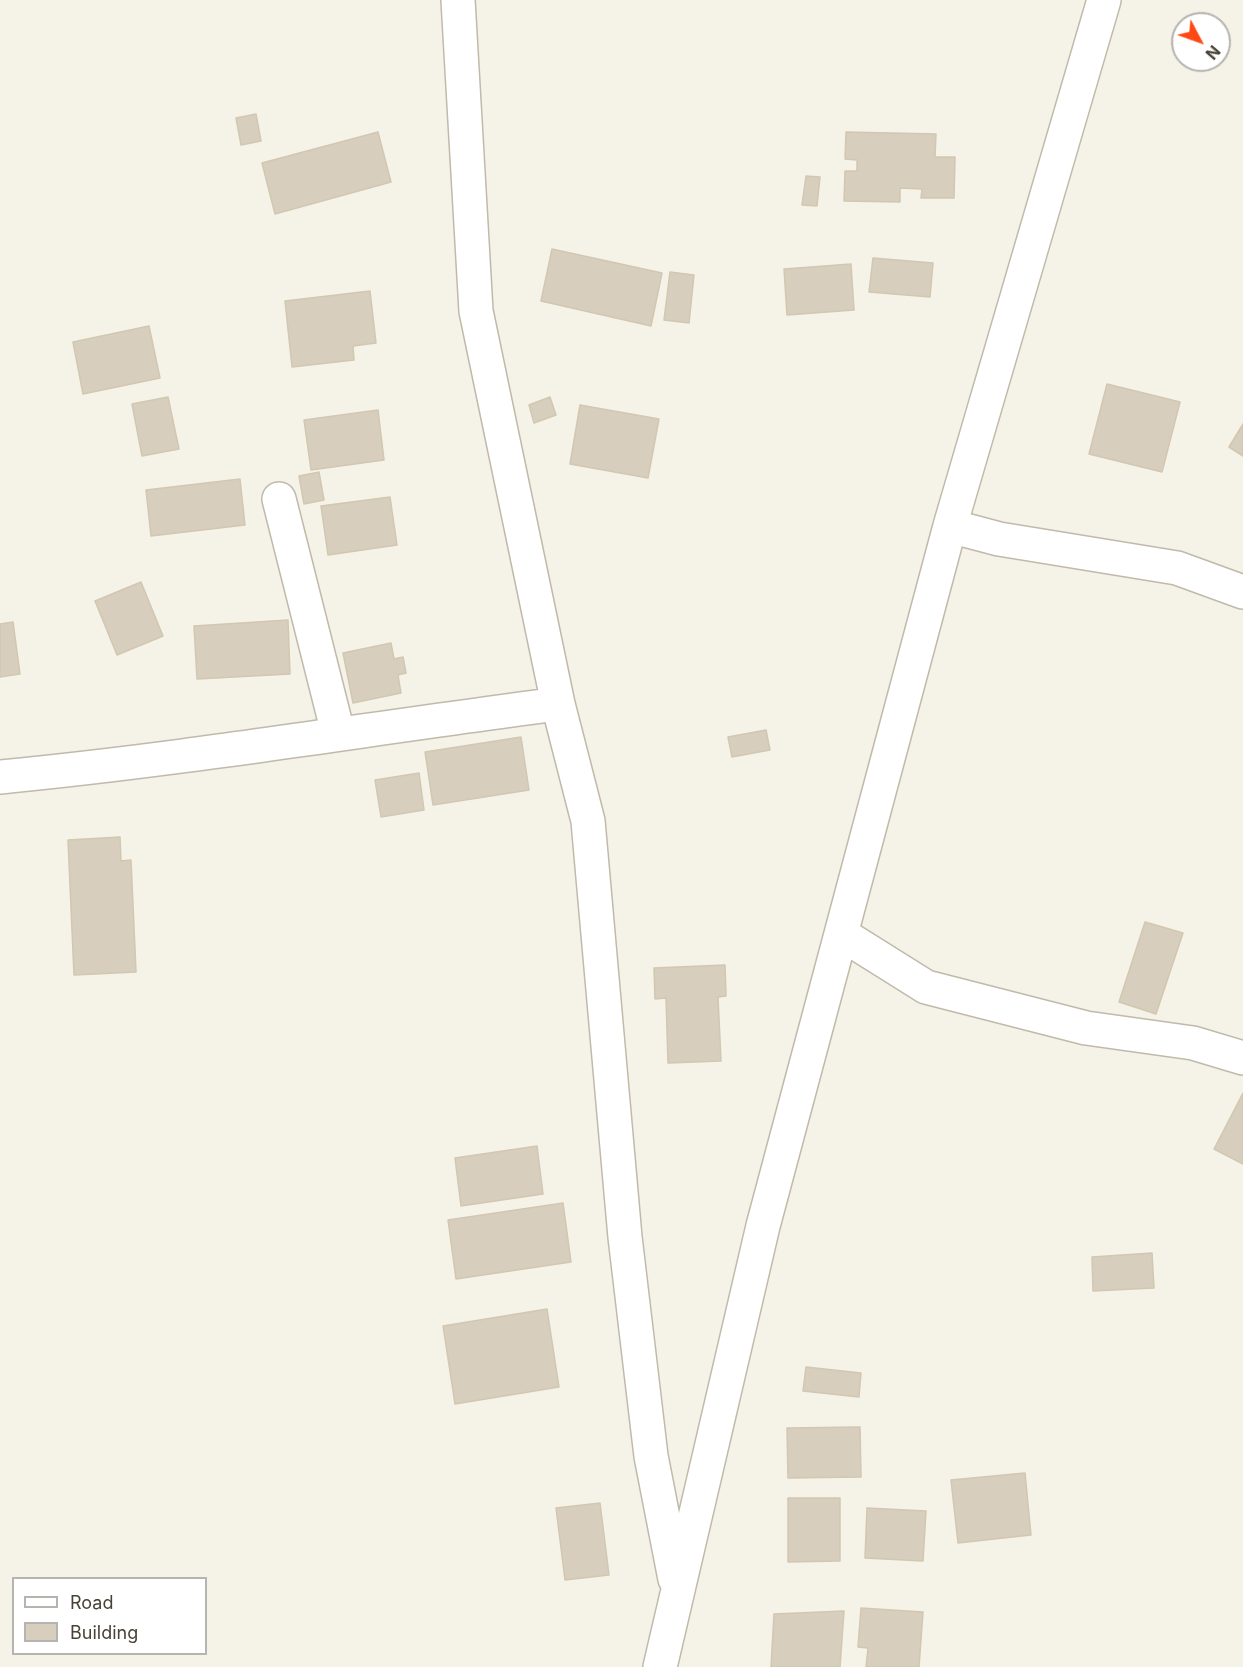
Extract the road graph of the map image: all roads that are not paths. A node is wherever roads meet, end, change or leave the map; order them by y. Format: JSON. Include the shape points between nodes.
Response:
{"nodes":[{"id":1,"x":458,"y":0,"type":"edge"},
{"id":2,"x":1104,"y":0,"type":"edge"},
{"id":3,"x":279,"y":499,"type":"dead end"},
{"id":4,"x":950,"y":526,"type":"junction"},
{"id":5,"x":1243,"y":592,"type":"edge"},
{"id":6,"x":558,"y":704,"type":"junction"},
{"id":7,"x":338,"y":733,"type":"junction"},
{"id":8,"x":0,"y":777,"type":"edge"},
{"id":9,"x":843,"y":935,"type":"junction"},
{"id":10,"x":1243,"y":1058,"type":"edge"},
{"id":11,"x":678,"y":1591,"type":"junction"},
{"id":12,"x":660,"y":1667,"type":"edge"}],
"edges":[{"from":1,"to":6,"type":"street","via":[[476,311]]},
{"from":2,"to":4,"type":"street"},
{"from":3,"to":7,"type":"street"},
{"from":4,"to":5,"type":"street","via":[[1177,568]]},
{"from":4,"to":9,"type":"street"},
{"from":6,"to":7,"type":"street"},
{"from":6,"to":11,"type":"street","via":[[588,821],[625,1237],[651,1456]]},
{"from":7,"to":8,"type":"street","via":[[132,764]]},
{"from":9,"to":10,"type":"street","via":[[926,987],[1086,1028],[1193,1043]]},
{"from":9,"to":11,"type":"street","via":[[763,1226]]},
{"from":11,"to":12,"type":"street"}]}
